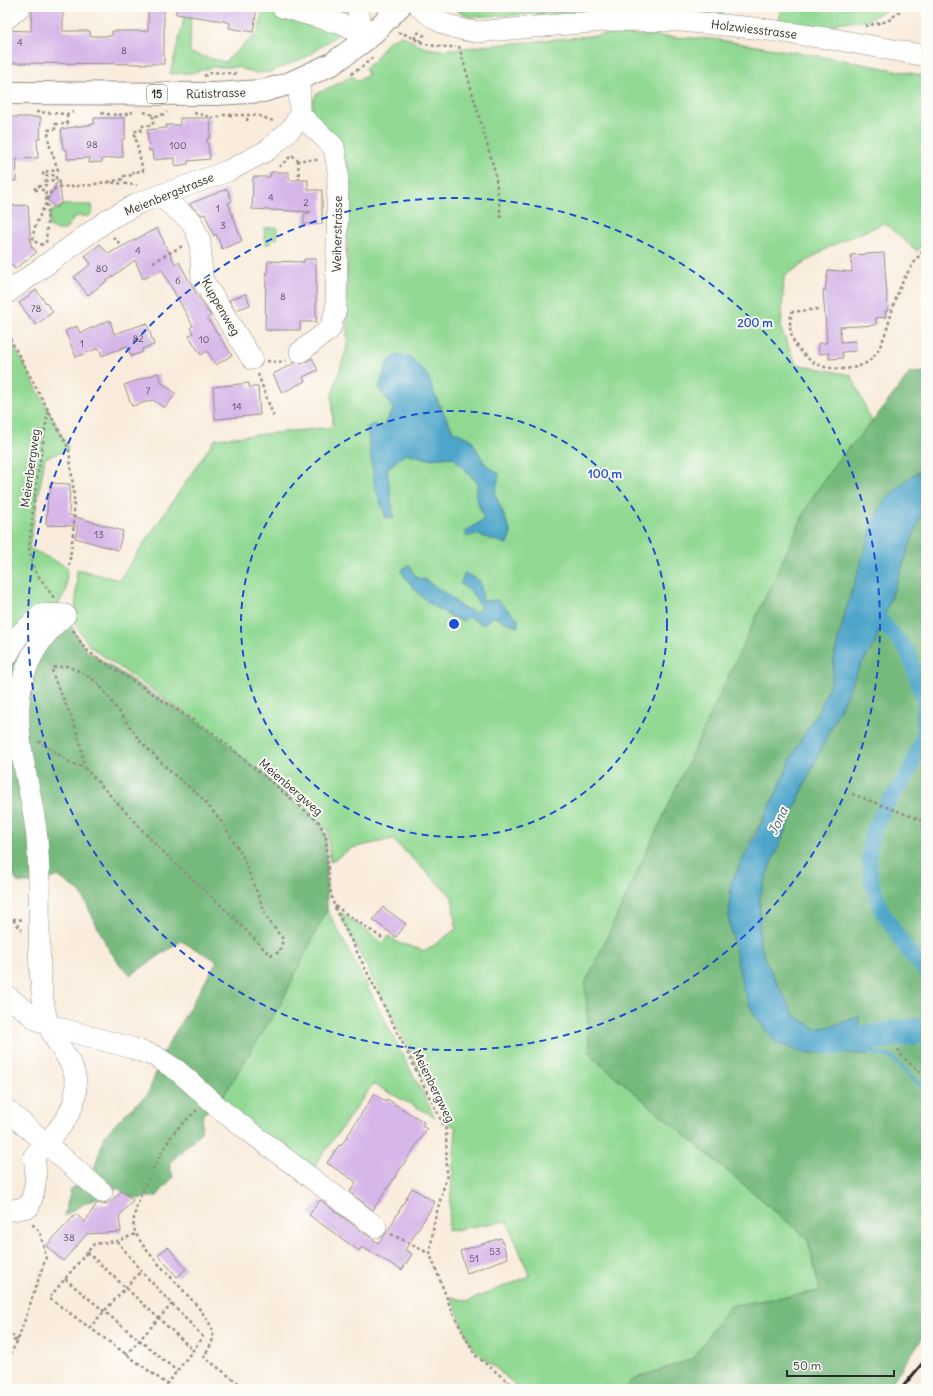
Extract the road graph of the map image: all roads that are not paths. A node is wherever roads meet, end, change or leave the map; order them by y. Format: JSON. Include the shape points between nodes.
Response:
{"nodes":[{"id":1,"x":20,"y":7,"type":"edge"},
{"id":2,"x":282,"y":7,"type":"edge"},
{"id":3,"x":357,"y":7,"type":"edge"},
{"id":4,"x":399,"y":7,"type":"edge"},
{"id":5,"x":420,"y":7,"type":"edge"},
{"id":6,"x":7,"y":18,"type":"edge"},
{"id":7,"x":370,"y":37,"type":"junction"},
{"id":8,"x":926,"y":56,"type":"edge"},
{"id":9,"x":299,"y":79,"type":"junction"},
{"id":10,"x":7,"y":93,"type":"edge"},
{"id":11,"x":300,"y":115,"type":"junction"},
{"id":12,"x":163,"y":194,"type":"junction"},
{"id":13,"x":7,"y":293,"type":"edge"},
{"id":14,"x":300,"y":352,"type":"road end"},
{"id":15,"x":252,"y":359,"type":"road end"},
{"id":16,"x":13,"y":638,"type":"edge"},
{"id":17,"x":7,"y":656,"type":"edge"},
{"id":18,"x":7,"y":996,"type":"edge"},
{"id":19,"x":48,"y":1025,"type":"junction"},
{"id":20,"x":7,"y":1110,"type":"edge"},
{"id":21,"x":46,"y":1143,"type":"junction"},
{"id":22,"x":102,"y":1192,"type":"dead end"},
{"id":23,"x":13,"y":1210,"type":"edge"},
{"id":24,"x":376,"y":1227,"type":"road end"}],
"edges":[{"from":1,"to":6,"type":"street"},
{"from":2,"to":7,"type":"street","via":[[341,24]]},
{"from":3,"to":7,"type":"street","via":[[361,24]]},
{"from":4,"to":7,"type":"main road","name":"Rütistrasse","number":"15"},
{"from":5,"to":8,"type":"street","name":"Holzwiesstrasse","via":[[462,41],[477,32],[615,20],[681,21],[754,28]]},
{"from":7,"to":9,"type":"main road","name":"Rütistrasse","number":"15","via":[[332,64]]},
{"from":9,"to":10,"type":"main road","name":"Rütistrasse","number":"15","via":[[263,91],[216,94]]},
{"from":9,"to":11,"type":"street"},
{"from":11,"to":12,"type":"street","name":"Meienbergstrasse","via":[[292,128],[268,150],[228,170]]},
{"from":11,"to":14,"type":"street","name":"Weiherstrasse","via":[[334,147],[338,171],[336,309],[330,330]]},
{"from":12,"to":13,"type":"street","name":"Meienbergstrasse","via":[[48,252]]},
{"from":12,"to":15,"type":"street","name":"Kuppenweg","via":[[166,201],[192,222],[199,238],[202,279]]},
{"from":16,"to":17,"type":"street"},
{"from":16,"to":19,"type":"street","via":[[42,614],[65,615],[32,655],[22,683],[18,716],[36,830],[41,978]]},
{"from":18,"to":19,"type":"street","via":[[36,1019]]},
{"from":19,"to":21,"type":"street","via":[[51,1034],[73,1067],[76,1085],[74,1105],[62,1125]]},
{"from":19,"to":24,"type":"street","via":[[155,1056],[178,1071],[272,1150]]},
{"from":20,"to":21,"type":"street"},
{"from":21,"to":22,"type":"street"},
{"from":21,"to":23,"type":"street","via":[[34,1156],[37,1173],[35,1191],[29,1207]]}]}
